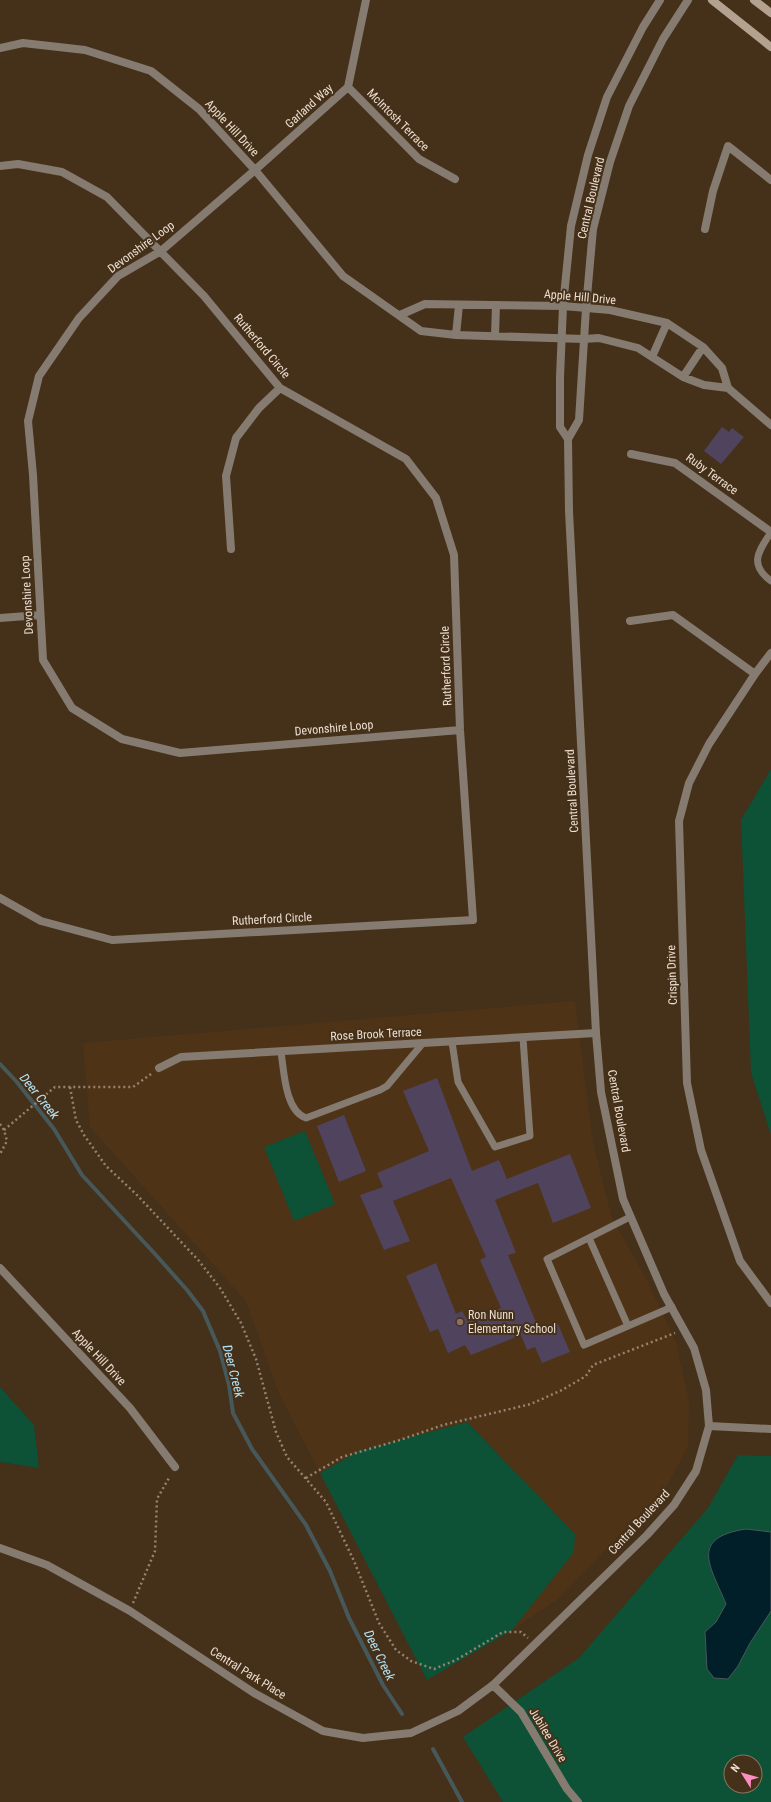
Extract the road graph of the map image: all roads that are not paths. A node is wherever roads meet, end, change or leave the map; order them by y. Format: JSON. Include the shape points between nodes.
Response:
{"nodes":[{"id":1,"x":366,"y":0,"type":"edge"},
{"id":2,"x":660,"y":0,"type":"edge"},
{"id":3,"x":688,"y":0,"type":"edge"},
{"id":4,"x":712,"y":0,"type":"edge"},
{"id":5,"x":754,"y":0,"type":"edge"},
{"id":6,"x":771,"y":14,"type":"edge"},
{"id":7,"x":771,"y":47,"type":"edge"},
{"id":8,"x":0,"y":48,"type":"edge"},
{"id":9,"x":348,"y":87,"type":"junction"},
{"id":10,"x":0,"y":166,"type":"edge"},
{"id":11,"x":255,"y":170,"type":"junction"},
{"id":12,"x":455,"y":179,"type":"dead end"},
{"id":13,"x":771,"y":180,"type":"edge"},
{"id":14,"x":705,"y":229,"type":"dead end"},
{"id":15,"x":161,"y":251,"type":"junction"},
{"id":16,"x":459,"y":305,"type":"junction"},
{"id":17,"x":496,"y":305,"type":"junction"},
{"id":18,"x":563,"y":306,"type":"junction"},
{"id":19,"x":586,"y":308,"type":"junction"},
{"id":20,"x":400,"y":315,"type":"junction"},
{"id":21,"x":667,"y":323,"type":"junction"},
{"id":22,"x":456,"y":335,"type":"junction"},
{"id":23,"x":495,"y":336,"type":"junction"},
{"id":24,"x":561,"y":338,"type":"junction"},
{"id":25,"x":584,"y":339,"type":"junction"},
{"id":26,"x":703,"y":347,"type":"junction"},
{"id":27,"x":652,"y":358,"type":"junction"},
{"id":28,"x":683,"y":377,"type":"junction"},
{"id":29,"x":280,"y":388,"type":"junction"},
{"id":30,"x":728,"y":388,"type":"junction"},
{"id":31,"x":771,"y":425,"type":"edge"},
{"id":32,"x":568,"y":439,"type":"junction"},
{"id":33,"x":631,"y":454,"type":"dead end"},
{"id":34,"x":771,"y":532,"type":"edge"},
{"id":35,"x":231,"y":549,"type":"dead end"},
{"id":36,"x":771,"y":581,"type":"edge"},
{"id":37,"x":40,"y":615,"type":"junction"},
{"id":38,"x":0,"y":618,"type":"edge"},
{"id":39,"x":630,"y":622,"type":"dead end"},
{"id":40,"x":771,"y":653,"type":"edge"},
{"id":41,"x":755,"y":674,"type":"junction"},
{"id":42,"x":460,"y":730,"type":"junction"},
{"id":43,"x":0,"y":898,"type":"edge"},
{"id":44,"x":596,"y":1034,"type":"junction"},
{"id":45,"x":523,"y":1038,"type":"junction"},
{"id":46,"x":452,"y":1042,"type":"junction"},
{"id":47,"x":423,"y":1043,"type":"junction"},
{"id":48,"x":281,"y":1052,"type":"junction"},
{"id":49,"x":159,"y":1068,"type":"road end"},
{"id":50,"x":630,"y":1217,"type":"junction"},
{"id":51,"x":589,"y":1238,"type":"junction"},
{"id":52,"x":0,"y":1268,"type":"edge"},
{"id":53,"x":771,"y":1303,"type":"edge"},
{"id":54,"x":672,"y":1307,"type":"junction"},
{"id":55,"x":628,"y":1326,"type":"junction"},
{"id":56,"x":709,"y":1426,"type":"junction"},
{"id":57,"x":771,"y":1429,"type":"edge"},
{"id":58,"x":175,"y":1467,"type":"road end"},
{"id":59,"x":0,"y":1548,"type":"edge"},
{"id":60,"x":493,"y":1685,"type":"junction"},
{"id":61,"x":578,"y":1802,"type":"edge"}],
"edges":[{"from":1,"to":9,"type":"street","name":"Garland Way"},
{"from":2,"to":18,"type":"street","name":"Central Boulevard","via":[[643,27],[608,97],[588,155],[571,226]]},
{"from":3,"to":19,"type":"street","name":"Central Boulevard","via":[[663,39],[629,106],[610,162],[593,230]]},
{"from":4,"to":7,"type":"main road"},
{"from":5,"to":6,"type":"main road"},
{"from":8,"to":11,"type":"street","name":"Apple Hill Drive","via":[[24,43],[85,50],[151,71],[199,110]]},
{"from":9,"to":11,"type":"street","name":"Garland Way"},
{"from":9,"to":12,"type":"street","name":"McIntosh Terrace","via":[[419,160]]},
{"from":10,"to":15,"type":"street","name":"Rutherford Circle","via":[[18,164],[62,172],[107,197]]},
{"from":11,"to":15,"type":"street","name":"Devonshire Loop"},
{"from":11,"to":20,"type":"street","name":"Apple Hill Drive","via":[[343,276]]},
{"from":13,"to":14,"type":"street","via":[[728,146],[713,191]]},
{"from":15,"to":29,"type":"street","name":"Rutherford Circle","via":[[204,296]]},
{"from":15,"to":37,"type":"street","name":"Devonshire Loop","via":[[118,276],[79,318],[39,376],[28,421]]},
{"from":16,"to":17,"type":"street","name":"Apple Hill Drive"},
{"from":16,"to":20,"type":"street","name":"Apple Hill Drive","via":[[425,304]]},
{"from":16,"to":22,"type":"street"},
{"from":17,"to":18,"type":"street","name":"Apple Hill Drive"},
{"from":17,"to":23,"type":"street"},
{"from":18,"to":19,"type":"street","name":"Apple Hill Drive"},
{"from":18,"to":24,"type":"street","name":"Central Boulevard"},
{"from":19,"to":21,"type":"street","name":"Apple Hill Drive","via":[[610,310]]},
{"from":19,"to":25,"type":"street","name":"Central Boulevard"},
{"from":20,"to":22,"type":"street","name":"Apple Hill Drive","via":[[421,331]]},
{"from":21,"to":26,"type":"street","name":"Apple Hill Drive"},
{"from":21,"to":27,"type":"street"},
{"from":22,"to":23,"type":"street","name":"Apple Hill Drive"},
{"from":23,"to":24,"type":"street","name":"Apple Hill Drive"},
{"from":24,"to":25,"type":"street","name":"Apple Hill Drive"},
{"from":24,"to":32,"type":"street","name":"Central Boulevard","via":[[560,427]]},
{"from":25,"to":27,"type":"street","name":"Apple Hill Drive","via":[[599,338],[638,348]]},
{"from":25,"to":32,"type":"street","name":"Central Boulevard","via":[[579,420]]},
{"from":26,"to":28,"type":"street"},
{"from":26,"to":30,"type":"street","name":"Apple Hill Drive","via":[[722,368]]},
{"from":27,"to":28,"type":"street","name":"Apple Hill Drive"},
{"from":28,"to":30,"type":"street","name":"Apple Hill Drive","via":[[704,385]]},
{"from":29,"to":35,"type":"street","via":[[259,408],[236,438],[226,476]]},
{"from":29,"to":42,"type":"street","name":"Rutherford Circle","via":[[406,459],[436,498],[454,555]]},
{"from":30,"to":31,"type":"street"},
{"from":32,"to":44,"type":"street","name":"Central Boulevard","via":[[569,511]]},
{"from":33,"to":34,"type":"street","name":"Ruby Terrace","via":[[675,463]]},
{"from":34,"to":36,"type":"lane","via":[[757,556],[759,570]]},
{"from":37,"to":38,"type":"street"},
{"from":37,"to":42,"type":"street","name":"Devonshire Loop","via":[[43,660],[72,708],[122,739],[180,753]]},
{"from":39,"to":41,"type":"street","via":[[673,615]]},
{"from":40,"to":41,"type":"street","name":"Crispin Drive"},
{"from":41,"to":53,"type":"street","name":"Crispin Drive","via":[[709,744],[692,776],[679,821],[687,1083],[701,1150],[740,1261]]},
{"from":42,"to":43,"type":"street","name":"Rutherford Circle","via":[[473,920],[112,940],[41,921]]},
{"from":44,"to":45,"type":"street","name":"Rose Brook Terrace"},
{"from":44,"to":50,"type":"street","name":"Central Boulevard","via":[[601,1092],[623,1199]]},
{"from":45,"to":46,"type":"street","name":"Rose Brook Terrace"},
{"from":45,"to":46,"type":"lane","via":[[530,1136],[495,1147],[458,1082]]},
{"from":46,"to":47,"type":"street","name":"Rose Brook Terrace"},
{"from":47,"to":48,"type":"street","name":"Rose Brook Terrace"},
{"from":47,"to":48,"type":"lane","via":[[387,1086],[306,1118],[300,1116],[290,1103]]},
{"from":48,"to":49,"type":"street","name":"Rose Brook Terrace","via":[[181,1057]]},
{"from":50,"to":51,"type":"lane"},
{"from":50,"to":54,"type":"street","name":"Central Boulevard"},
{"from":51,"to":55,"type":"lane"},
{"from":51,"to":55,"type":"lane","via":[[547,1259],[584,1345]]},
{"from":52,"to":58,"type":"street","name":"Apple Hill Drive","via":[[130,1408]]},
{"from":54,"to":55,"type":"lane"},
{"from":54,"to":56,"type":"street","name":"Central Boulevard","via":[[694,1348],[706,1390]]},
{"from":56,"to":57,"type":"street"},
{"from":56,"to":60,"type":"street","name":"Central Boulevard","via":[[696,1471],[674,1505],[647,1535]]},
{"from":59,"to":60,"type":"street","name":"Central Park Place","via":[[47,1565],[130,1610],[254,1693],[323,1731],[363,1738],[412,1733],[458,1711]]},
{"from":60,"to":61,"type":"street","name":"Jubilee Drive","via":[[521,1712],[567,1789]]}]}
